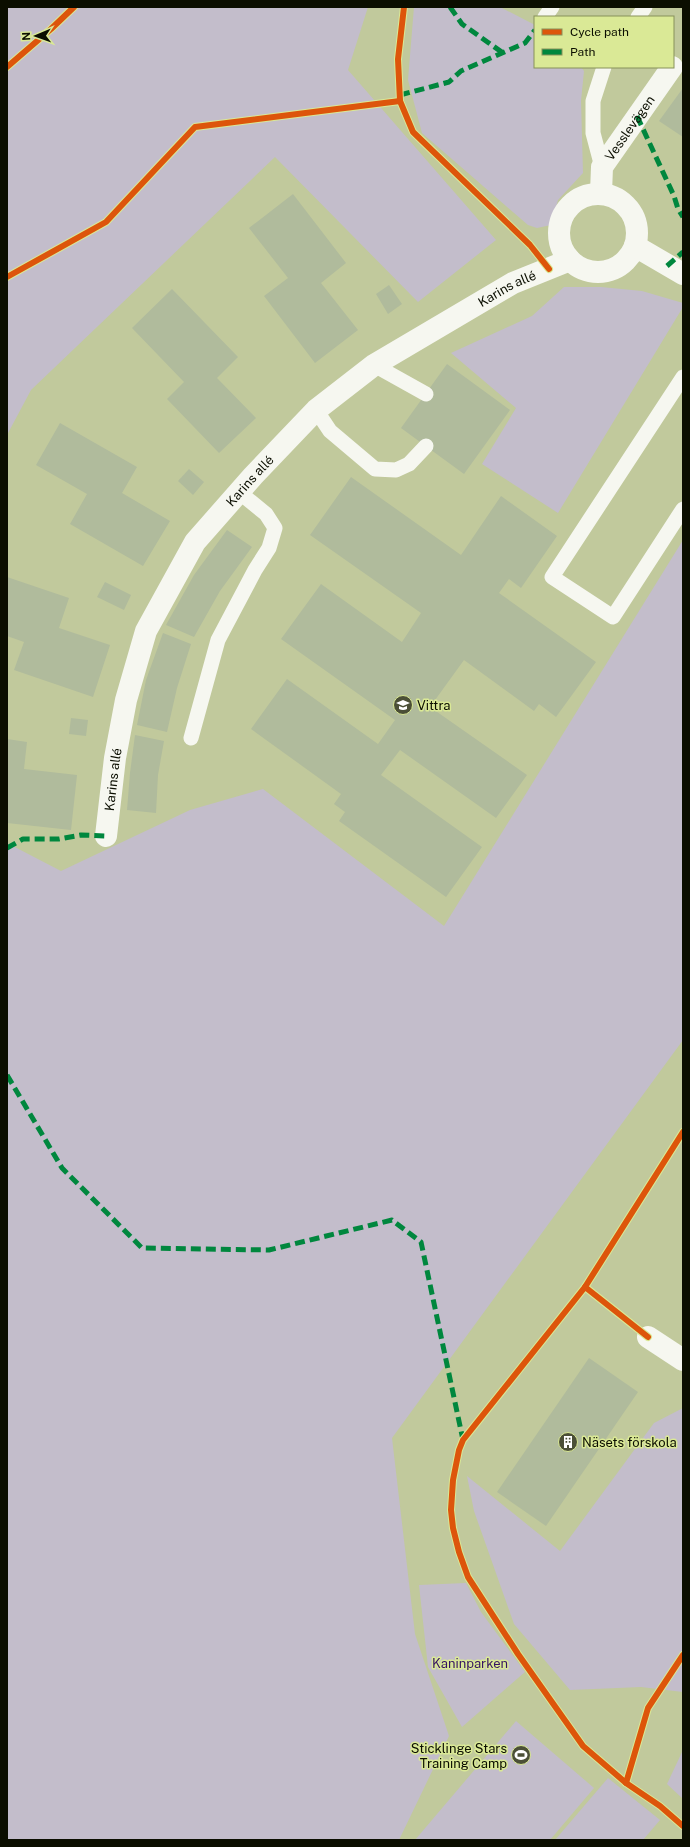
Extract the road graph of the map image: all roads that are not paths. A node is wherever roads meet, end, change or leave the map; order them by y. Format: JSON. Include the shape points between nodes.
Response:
{"nodes":[{"id":1,"x":552,"y":7,"type":"edge"},
{"id":2,"x":645,"y":7,"type":"edge"},
{"id":3,"x":546,"y":16,"type":"edge"},
{"id":4,"x":639,"y":16,"type":"edge"},
{"id":5,"x":683,"y":52,"type":"edge"},
{"id":6,"x":674,"y":66,"type":"edge"},
{"id":7,"x":604,"y":68,"type":"edge"},
{"id":8,"x":672,"y":68,"type":"edge"},
{"id":9,"x":602,"y":167,"type":"junction"},
{"id":10,"x":602,"y":193,"type":"junction"},
{"id":11,"x":635,"y":246,"type":"junction"},
{"id":12,"x":570,"y":260,"type":"junction"},
{"id":13,"x":683,"y":274,"type":"edge"},
{"id":14,"x":374,"y":365,"type":"junction"},
{"id":15,"x":683,"y":377,"type":"edge"},
{"id":16,"x":426,"y":394,"type":"dead end"},
{"id":17,"x":316,"y":410,"type":"junction"},
{"id":18,"x":426,"y":446,"type":"dead end"},
{"id":19,"x":239,"y":492,"type":"junction"},
{"id":20,"x":683,"y":509,"type":"edge"},
{"id":21,"x":191,"y":738,"type":"dead end"},
{"id":22,"x":106,"y":836,"type":"dead end"},
{"id":23,"x":648,"y":1337,"type":"dead end"},
{"id":24,"x":683,"y":1360,"type":"edge"}],
"edges":[{"from":1,"to":3,"type":"lane"},
{"from":2,"to":4,"type":"lane"},
{"from":5,"to":6,"type":"street","name":"Vesslevägen"},
{"from":7,"to":9,"type":"lane","via":[[593,102],[593,133]]},
{"from":8,"to":9,"type":"street","name":"Vesslevägen"},
{"from":9,"to":10,"type":"street","name":"Vesslevägen"},
{"from":10,"to":11,"type":"street","via":[[613,196],[631,212],[636,223]]},
{"from":10,"to":12,"type":"street","via":[[576,200],[566,210],[560,222],[559,236],[562,249]]},
{"from":11,"to":12,"type":"street","via":[[628,258],[606,271],[593,272],[580,268]]},
{"from":11,"to":13,"type":"street"},
{"from":12,"to":14,"type":"street","name":"Karins allé","via":[[513,283]]},
{"from":14,"to":16,"type":"lane"},
{"from":14,"to":17,"type":"street","name":"Karins allé"},
{"from":15,"to":20,"type":"lane","via":[[552,577],[613,616]]},
{"from":17,"to":18,"type":"lane","via":[[330,431],[375,469],[396,470],[409,464]]},
{"from":17,"to":19,"type":"street","name":"Karins allé"},
{"from":19,"to":21,"type":"lane","via":[[266,514],[275,528],[269,548],[218,640]]},
{"from":19,"to":22,"type":"street","name":"Karins allé","via":[[195,542],[146,632],[126,700],[115,758]]},
{"from":23,"to":24,"type":"street"}]}
